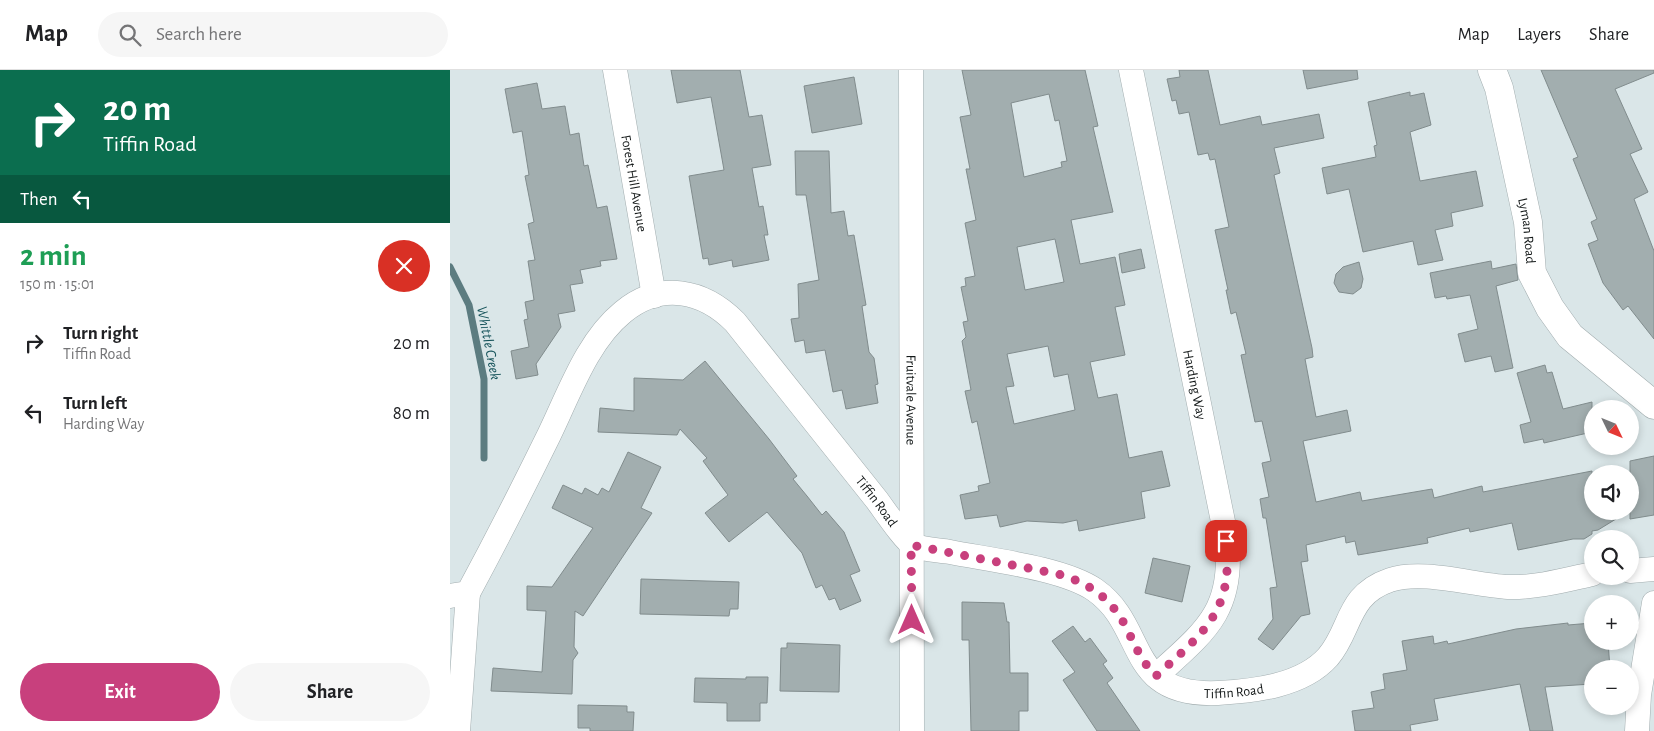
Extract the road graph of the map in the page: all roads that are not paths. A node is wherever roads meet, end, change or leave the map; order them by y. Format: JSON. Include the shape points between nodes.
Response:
{"nodes":[{"id":1,"x":615,"y":70,"type":"edge"},
{"id":2,"x":911,"y":70,"type":"edge"},
{"id":3,"x":1131,"y":70,"type":"edge"},
{"id":4,"x":1492,"y":70,"type":"edge"},
{"id":5,"x":654,"y":296,"type":"junction"},
{"id":6,"x":1654,"y":405,"type":"edge"},
{"id":7,"x":911,"y":545,"type":"junction"},
{"id":8,"x":1654,"y":569,"type":"edge"},
{"id":9,"x":1639,"y":570,"type":"edge"},
{"id":10,"x":1584,"y":576,"type":"edge"},
{"id":11,"x":459,"y":595,"type":"edge"},
{"id":12,"x":1654,"y":603,"type":"edge"},
{"id":13,"x":1156,"y":676,"type":"junction"},
{"id":14,"x":458,"y":731,"type":"edge"},
{"id":15,"x":912,"y":731,"type":"edge"},
{"id":16,"x":1637,"y":731,"type":"edge"}],
"edges":[{"from":1,"to":5,"type":"street","name":"Forest Hill Avenue"},
{"from":2,"to":7,"type":"street","name":"Fruitvale Avenue"},
{"from":3,"to":13,"type":"street","name":"Harding Way","via":[[1229,562],[1227,584],[1211,622]]},
{"from":4,"to":6,"type":"street","name":"Lyman Road","via":[[1499,88],[1528,222],[1532,273],[1550,308],[1570,336]]},
{"from":5,"to":7,"type":"street","name":"Tiffin Road","via":[[690,294],[709,300],[723,310]]},
{"from":5,"to":11,"type":"street","name":"Tiffin Road","via":[[623,312],[598,342]]},
{"from":7,"to":13,"type":"street","name":"Tiffin Road","via":[[1076,580],[1107,599],[1118,612],[1137,653]]},
{"from":7,"to":15,"type":"street","name":"Fruitvale Avenue"},
{"from":8,"to":9,"type":"street"},
{"from":10,"to":13,"type":"street","name":"Tiffin Road","via":[[1512,587],[1408,576],[1389,581],[1359,601],[1328,656],[1300,678],[1215,693],[1172,686]]},
{"from":11,"to":14,"type":"street"},
{"from":12,"to":16,"type":"street","via":[[1639,694]]}]}
